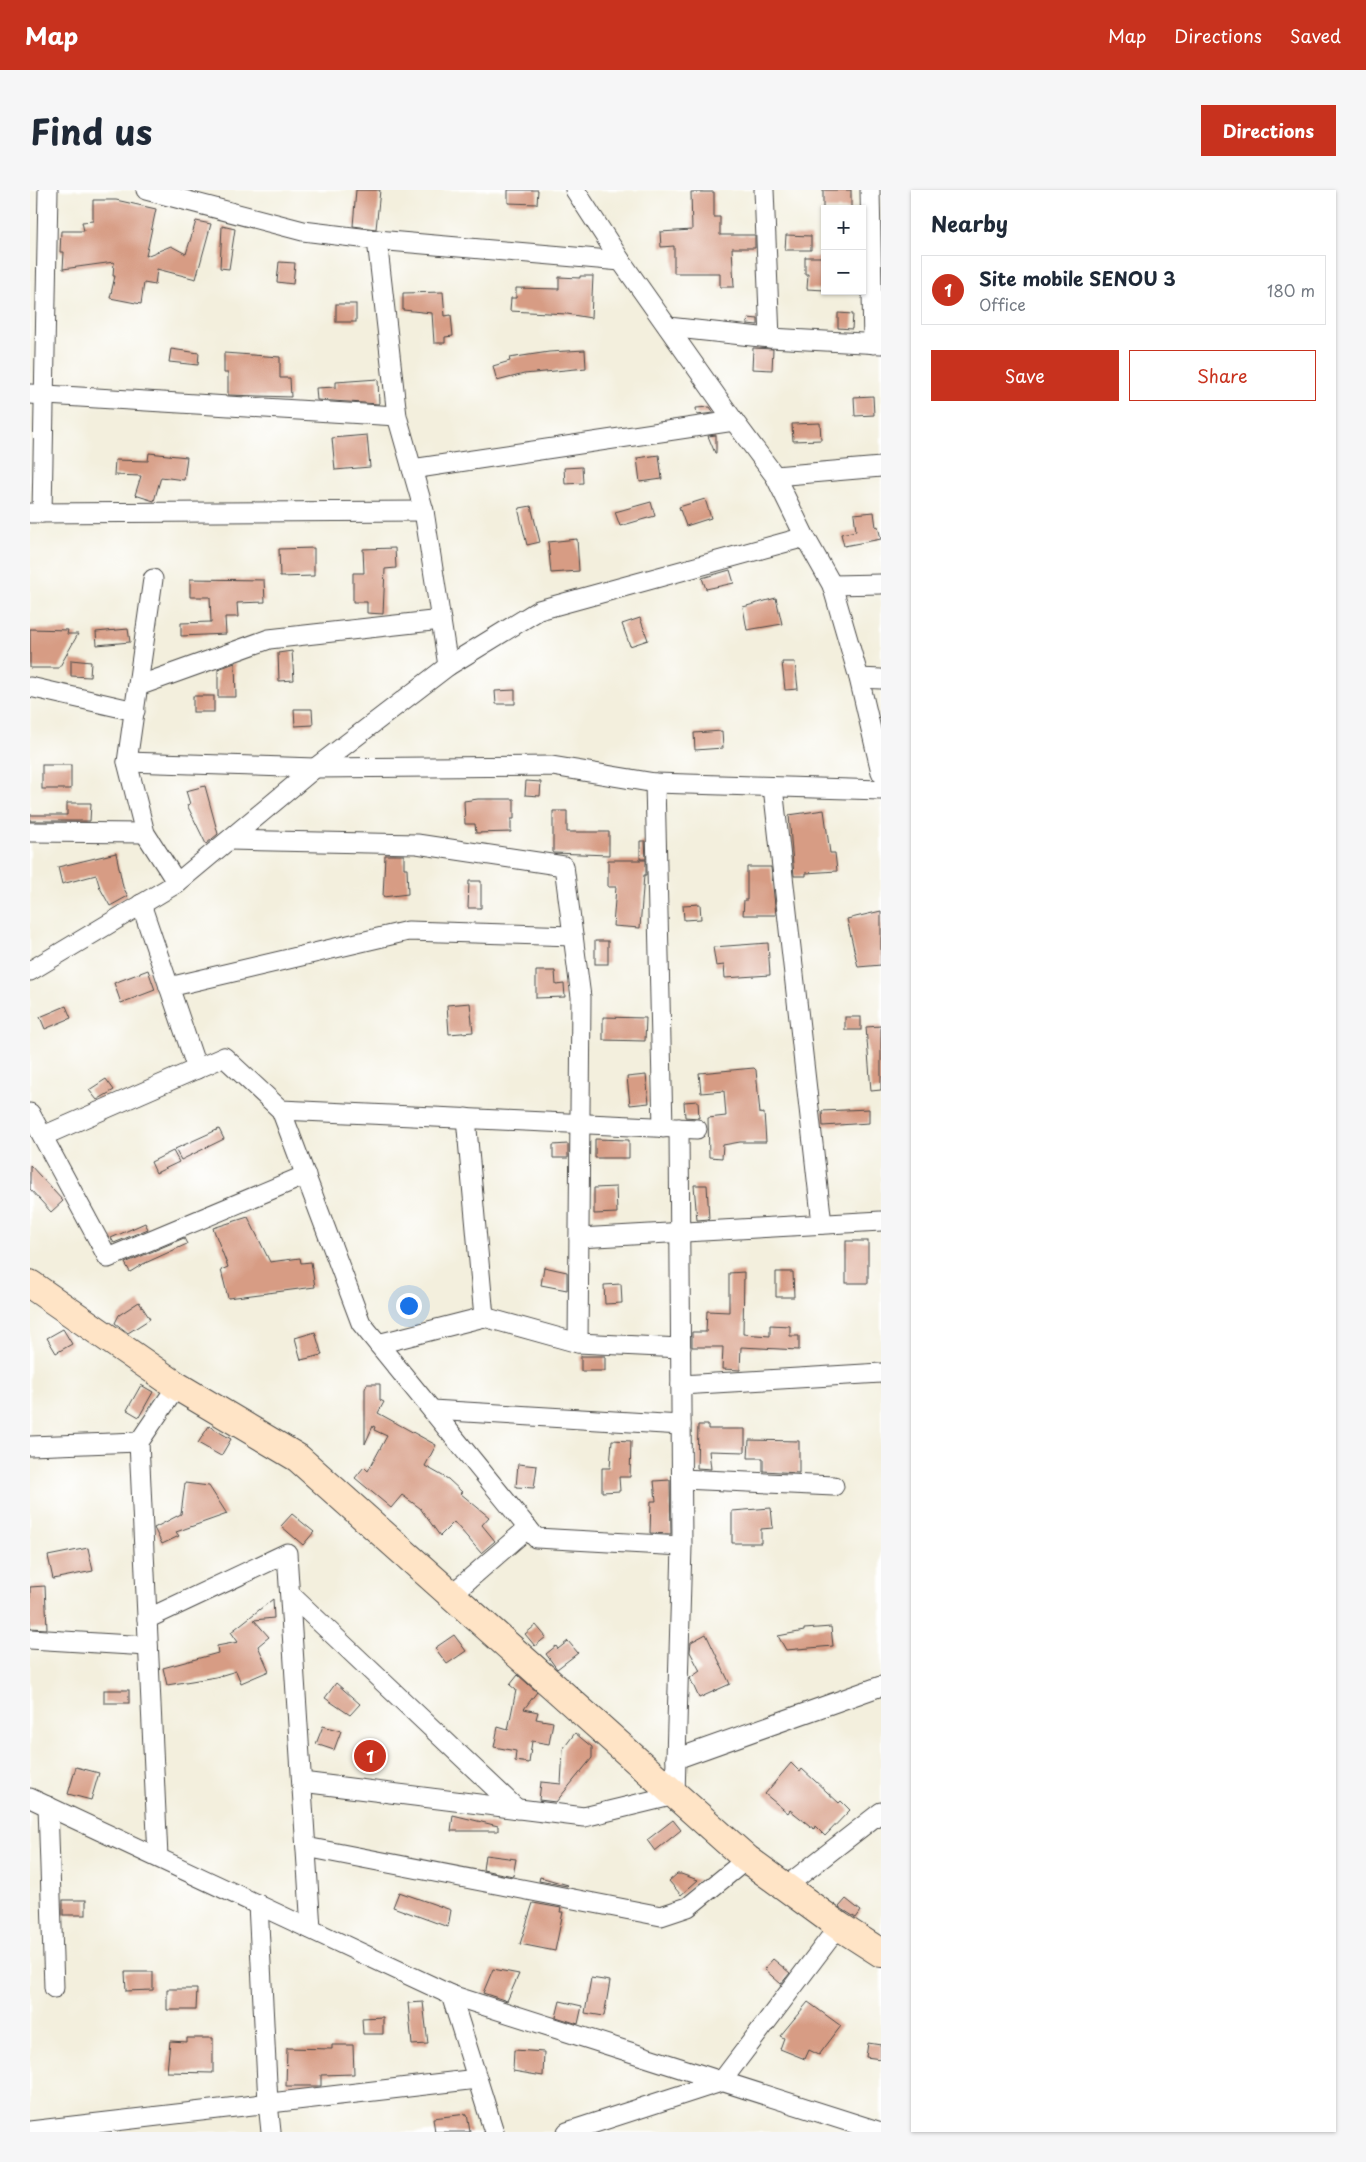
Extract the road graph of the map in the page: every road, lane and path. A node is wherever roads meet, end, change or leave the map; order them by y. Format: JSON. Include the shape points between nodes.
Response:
{"nodes":[{"id":1,"x":48,"y":190,"type":"edge"},
{"id":2,"x":146,"y":190,"type":"edge"},
{"id":3,"x":575,"y":190,"type":"edge"},
{"id":4,"x":764,"y":190,"type":"edge"},
{"id":5,"x":870,"y":190,"type":"edge"},
{"id":6,"x":876,"y":212,"type":"edge"},
{"id":7,"x":377,"y":240,"type":"junction"},
{"id":8,"x":622,"y":261,"type":"junction"},
{"id":9,"x":668,"y":326,"type":"junction"},
{"id":10,"x":770,"y":338,"type":"junction"},
{"id":11,"x":877,"y":344,"type":"edge"},
{"id":12,"x":37,"y":394,"type":"edge"},
{"id":13,"x":396,"y":416,"type":"junction"},
{"id":14,"x":734,"y":421,"type":"junction"},
{"id":15,"x":881,"y":467,"type":"edge"},
{"id":16,"x":412,"y":469,"type":"junction"},
{"id":17,"x":775,"y":476,"type":"junction"},
{"id":18,"x":424,"y":511,"type":"junction"},
{"id":19,"x":36,"y":513,"type":"edge"},
{"id":20,"x":805,"y":538,"type":"junction"},
{"id":21,"x":153,"y":579,"type":"dead end"},
{"id":22,"x":881,"y":584,"type":"edge"},
{"id":23,"x":832,"y":585,"type":"junction"},
{"id":24,"x":441,"y":620,"type":"junction"},
{"id":25,"x":448,"y":666,"type":"junction"},
{"id":26,"x":859,"y":678,"type":"junction"},
{"id":27,"x":881,"y":679,"type":"edge"},
{"id":28,"x":138,"y":686,"type":"junction"},
{"id":29,"x":30,"y":687,"type":"edge"},
{"id":30,"x":135,"y":711,"type":"junction"},
{"id":31,"x":127,"y":762,"type":"junction"},
{"id":32,"x":315,"y":768,"type":"junction"},
{"id":33,"x":881,"y":772,"type":"edge"},
{"id":34,"x":656,"y":783,"type":"junction"},
{"id":35,"x":773,"y":787,"type":"junction"},
{"id":36,"x":881,"y":790,"type":"edge"},
{"id":37,"x":30,"y":832,"type":"edge"},
{"id":38,"x":145,"y":833,"type":"junction"},
{"id":39,"x":229,"y":840,"type":"junction"},
{"id":40,"x":177,"y":883,"type":"junction"},
{"id":41,"x":141,"y":904,"type":"junction"},
{"id":42,"x":573,"y":936,"type":"junction"},
{"id":43,"x":30,"y":971,"type":"edge"},
{"id":44,"x":169,"y":987,"type":"junction"},
{"id":45,"x":197,"y":1069,"type":"junction"},
{"id":46,"x":281,"y":1110,"type":"junction"},
{"id":47,"x":30,"y":1113,"type":"edge"},
{"id":48,"x":466,"y":1118,"type":"junction"},
{"id":49,"x":580,"y":1124,"type":"junction"},
{"id":50,"x":680,"y":1128,"type":"junction"},
{"id":51,"x":43,"y":1136,"type":"junction"},
{"id":52,"x":306,"y":1175,"type":"junction"},
{"id":53,"x":881,"y":1221,"type":"edge"},
{"id":54,"x":822,"y":1224,"type":"junction"},
{"id":55,"x":680,"y":1232,"type":"junction"},
{"id":56,"x":579,"y":1238,"type":"junction"},
{"id":57,"x":30,"y":1284,"type":"edge"},
{"id":58,"x":484,"y":1317,"type":"junction"},
{"id":59,"x":578,"y":1343,"type":"junction"},
{"id":60,"x":378,"y":1344,"type":"junction"},
{"id":61,"x":681,"y":1348,"type":"junction"},
{"id":62,"x":881,"y":1373,"type":"edge"},
{"id":63,"x":681,"y":1385,"type":"junction"},
{"id":64,"x":177,"y":1386,"type":"junction"},
{"id":65,"x":432,"y":1410,"type":"junction"},
{"id":66,"x":681,"y":1425,"type":"junction"},
{"id":67,"x":139,"y":1442,"type":"junction"},
{"id":68,"x":30,"y":1446,"type":"edge"},
{"id":69,"x":682,"y":1479,"type":"junction"},
{"id":70,"x":834,"y":1486,"type":"dead end"},
{"id":71,"x":528,"y":1528,"type":"junction"},
{"id":72,"x":682,"y":1546,"type":"junction"},
{"id":73,"x":290,"y":1594,"type":"junction"},
{"id":74,"x":452,"y":1595,"type":"junction"},
{"id":75,"x":147,"y":1619,"type":"junction"},
{"id":76,"x":30,"y":1639,"type":"edge"},
{"id":77,"x":148,"y":1646,"type":"junction"},
{"id":78,"x":881,"y":1686,"type":"edge"},
{"id":79,"x":676,"y":1760,"type":"junction"},
{"id":80,"x":302,"y":1782,"type":"junction"},
{"id":81,"x":675,"y":1795,"type":"junction"},
{"id":82,"x":30,"y":1798,"type":"edge"},
{"id":83,"x":48,"y":1806,"type":"junction"},
{"id":84,"x":517,"y":1808,"type":"junction"},
{"id":85,"x":881,"y":1812,"type":"edge"},
{"id":86,"x":306,"y":1847,"type":"junction"},
{"id":87,"x":158,"y":1857,"type":"junction"},
{"id":88,"x":747,"y":1859,"type":"junction"},
{"id":89,"x":785,"y":1887,"type":"junction"},
{"id":90,"x":258,"y":1904,"type":"junction"},
{"id":91,"x":839,"y":1926,"type":"junction"},
{"id":92,"x":311,"y":1929,"type":"junction"},
{"id":93,"x":881,"y":1953,"type":"edge"},
{"id":94,"x":54,"y":1988,"type":"dead end"},
{"id":95,"x":451,"y":1995,"type":"junction"},
{"id":96,"x":477,"y":2079,"type":"junction"},
{"id":97,"x":721,"y":2082,"type":"junction"},
{"id":98,"x":268,"y":2103,"type":"junction"},
{"id":99,"x":30,"y":2132,"type":"edge"},
{"id":100,"x":272,"y":2132,"type":"edge"},
{"id":101,"x":494,"y":2132,"type":"edge"},
{"id":102,"x":567,"y":2132,"type":"edge"},
{"id":103,"x":881,"y":2132,"type":"edge"}],
"edges":[{"from":1,"to":12,"type":"street"},
{"from":2,"to":7,"type":"street","via":[[303,231]]},
{"from":3,"to":8,"type":"street"},
{"from":4,"to":10,"type":"street"},
{"from":5,"to":6,"type":"street"},
{"from":6,"to":11,"type":"street"},
{"from":7,"to":8,"type":"street"},
{"from":7,"to":13,"type":"street"},
{"from":8,"to":9,"type":"street"},
{"from":9,"to":10,"type":"street"},
{"from":9,"to":14,"type":"street"},
{"from":10,"to":11,"type":"street"},
{"from":12,"to":13,"type":"street"},
{"from":12,"to":19,"type":"street"},
{"from":13,"to":16,"type":"street"},
{"from":14,"to":16,"type":"street"},
{"from":14,"to":17,"type":"street"},
{"from":15,"to":17,"type":"street"},
{"from":16,"to":18,"type":"street"},
{"from":17,"to":20,"type":"street"},
{"from":18,"to":19,"type":"street"},
{"from":18,"to":24,"type":"street"},
{"from":20,"to":23,"type":"street"},
{"from":20,"to":25,"type":"street","via":[[539,610]]},
{"from":21,"to":28,"type":"street"},
{"from":22,"to":23,"type":"street"},
{"from":23,"to":26,"type":"street"},
{"from":24,"to":25,"type":"street"},
{"from":24,"to":28,"type":"street","via":[[269,639]]},
{"from":25,"to":32,"type":"street"},
{"from":26,"to":27,"type":"street"},
{"from":26,"to":33,"type":"street"},
{"from":28,"to":30,"type":"street"},
{"from":29,"to":30,"type":"street"},
{"from":30,"to":31,"type":"street"},
{"from":31,"to":32,"type":"street"},
{"from":31,"to":38,"type":"street"},
{"from":32,"to":34,"type":"street","via":[[552,766]]},
{"from":32,"to":39,"type":"street"},
{"from":34,"to":35,"type":"street"},
{"from":34,"to":50,"type":"street"},
{"from":35,"to":36,"type":"street"},
{"from":35,"to":54,"type":"street"},
{"from":37,"to":38,"type":"street"},
{"from":38,"to":40,"type":"street"},
{"from":39,"to":40,"type":"street"},
{"from":39,"to":42,"type":"street","via":[[417,844],[564,866]]},
{"from":40,"to":41,"type":"street"},
{"from":41,"to":43,"type":"street"},
{"from":41,"to":44,"type":"street"},
{"from":42,"to":44,"type":"street","via":[[408,931]]},
{"from":42,"to":49,"type":"street","via":[[581,997]]},
{"from":44,"to":45,"type":"street"},
{"from":45,"to":46,"type":"street","via":[[224,1057]]},
{"from":45,"to":51,"type":"street"},
{"from":46,"to":48,"type":"street"},
{"from":46,"to":52,"type":"street"},
{"from":47,"to":51,"type":"street"},
{"from":48,"to":49,"type":"street"},
{"from":48,"to":58,"type":"street"},
{"from":49,"to":50,"type":"street"},
{"from":49,"to":56,"type":"street"},
{"from":50,"to":55,"type":"street"},
{"from":51,"to":52,"type":"street","via":[[108,1258]]},
{"from":52,"to":60,"type":"street","via":[[362,1323]]},
{"from":53,"to":54,"type":"street"},
{"from":54,"to":55,"type":"street"},
{"from":55,"to":56,"type":"street"},
{"from":55,"to":61,"type":"street"},
{"from":56,"to":59,"type":"street"},
{"from":57,"to":64,"type":"street"},
{"from":58,"to":59,"type":"street"},
{"from":58,"to":60,"type":"street"},
{"from":59,"to":61,"type":"street"},
{"from":60,"to":65,"type":"street"},
{"from":61,"to":63,"type":"street"},
{"from":62,"to":63,"type":"street"},
{"from":63,"to":66,"type":"street"},
{"from":64,"to":67,"type":"street"},
{"from":64,"to":74,"type":"street","via":[[298,1458]]},
{"from":65,"to":66,"type":"street"},
{"from":65,"to":71,"type":"street"},
{"from":66,"to":69,"type":"street"},
{"from":67,"to":68,"type":"street"},
{"from":67,"to":75,"type":"street"},
{"from":69,"to":70,"type":"street"},
{"from":69,"to":72,"type":"street"},
{"from":71,"to":72,"type":"street","via":[[536,1538]]},
{"from":71,"to":74,"type":"street"},
{"from":72,"to":79,"type":"street"},
{"from":73,"to":75,"type":"street","via":[[287,1553]]},
{"from":73,"to":80,"type":"street"},
{"from":73,"to":84,"type":"street"},
{"from":74,"to":81,"type":"street"},
{"from":75,"to":77,"type":"street"},
{"from":76,"to":77,"type":"street"},
{"from":77,"to":87,"type":"street"},
{"from":78,"to":79,"type":"street"},
{"from":79,"to":81,"type":"street"},
{"from":80,"to":84,"type":"street"},
{"from":80,"to":86,"type":"street"},
{"from":81,"to":84,"type":"street","via":[[584,1817]]},
{"from":81,"to":88,"type":"street"},
{"from":82,"to":83,"type":"street"},
{"from":83,"to":87,"type":"street"},
{"from":83,"to":94,"type":"street"},
{"from":85,"to":89,"type":"street"},
{"from":86,"to":88,"type":"street","via":[[661,1916],[688,1907]]},
{"from":86,"to":92,"type":"street"},
{"from":87,"to":90,"type":"street"},
{"from":88,"to":89,"type":"street"},
{"from":89,"to":91,"type":"street"},
{"from":90,"to":92,"type":"street"},
{"from":90,"to":98,"type":"street"},
{"from":91,"to":93,"type":"street"},
{"from":91,"to":97,"type":"street"},
{"from":92,"to":95,"type":"street"},
{"from":95,"to":96,"type":"street"},
{"from":95,"to":97,"type":"street"},
{"from":96,"to":98,"type":"street"},
{"from":96,"to":101,"type":"street"},
{"from":97,"to":102,"type":"street"},
{"from":97,"to":103,"type":"street"},
{"from":98,"to":99,"type":"street"},
{"from":98,"to":100,"type":"street"}]}
